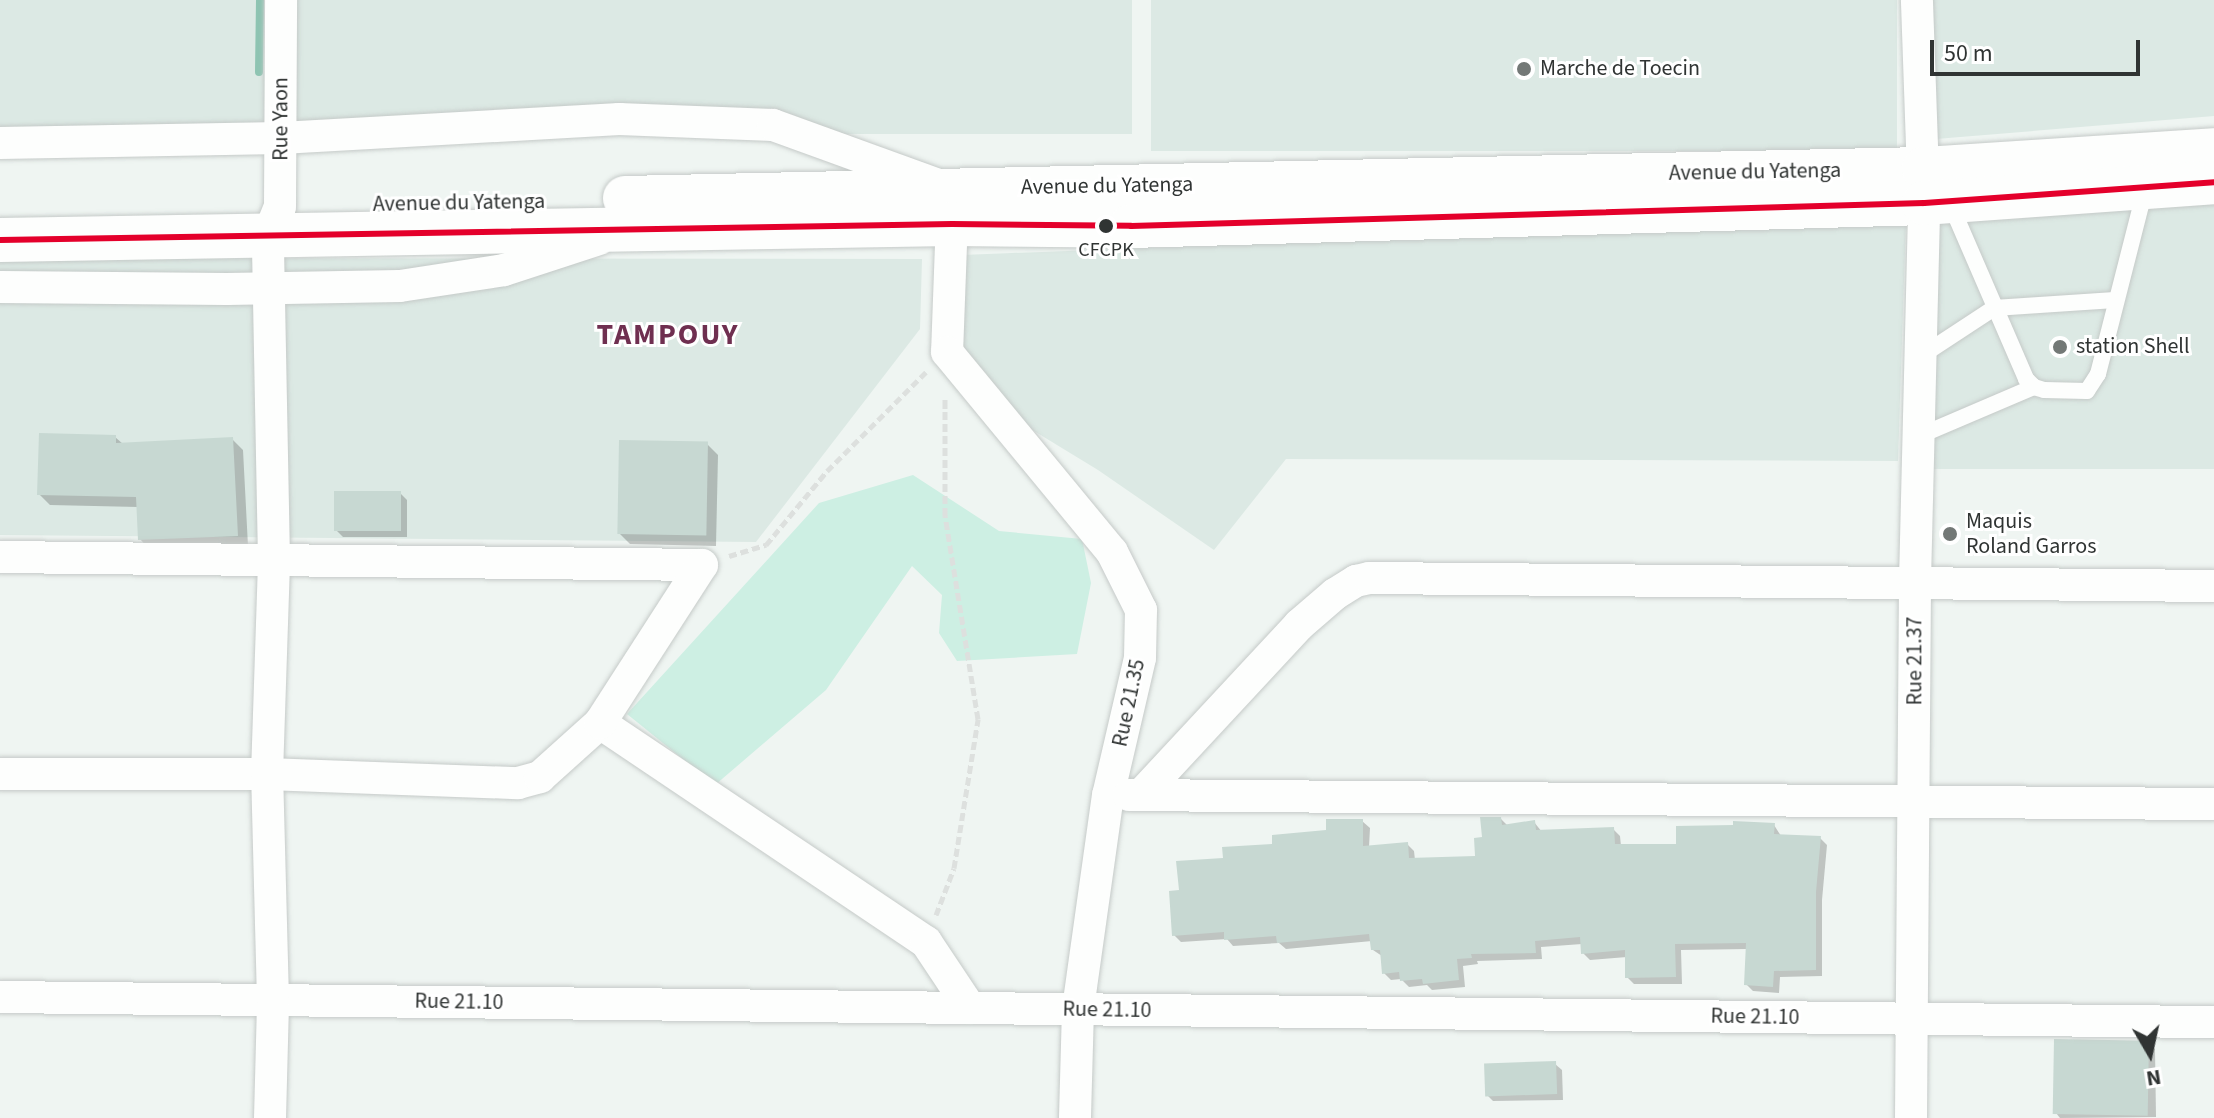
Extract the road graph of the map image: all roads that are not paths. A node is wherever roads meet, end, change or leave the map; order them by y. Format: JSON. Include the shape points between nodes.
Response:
{"nodes":[{"id":1,"x":281,"y":0,"type":"edge"},
{"id":2,"x":1917,"y":0,"type":"edge"},
{"id":3,"x":281,"y":138,"type":"junction"},
{"id":4,"x":0,"y":143,"type":"edge"},
{"id":5,"x":2214,"y":150,"type":"edge"},
{"id":6,"x":2214,"y":182,"type":"edge"},
{"id":7,"x":2146,"y":187,"type":"junction"},
{"id":8,"x":1933,"y":191,"type":"junction"},
{"id":9,"x":952,"y":207,"type":"junction"},
{"id":10,"x":0,"y":211,"type":"edge"},
{"id":11,"x":274,"y":221,"type":"junction"},
{"id":12,"x":633,"y":228,"type":"junction"},
{"id":13,"x":0,"y":240,"type":"edge"},
{"id":14,"x":0,"y":287,"type":"edge"},
{"id":15,"x":269,"y":289,"type":"junction"},
{"id":16,"x":2115,"y":300,"type":"junction"},
{"id":17,"x":1994,"y":308,"type":"junction"},
{"id":18,"x":1921,"y":356,"type":"junction"},
{"id":19,"x":2034,"y":387,"type":"junction"},
{"id":20,"x":1919,"y":436,"type":"junction"},
{"id":21,"x":0,"y":557,"type":"edge"},
{"id":22,"x":274,"y":560,"type":"junction"},
{"id":23,"x":1915,"y":581,"type":"junction"},
{"id":24,"x":2214,"y":586,"type":"edge"},
{"id":25,"x":600,"y":723,"type":"junction"},
{"id":26,"x":0,"y":774,"type":"edge"},
{"id":27,"x":267,"y":774,"type":"junction"},
{"id":28,"x":1142,"y":794,"type":"junction"},
{"id":29,"x":1108,"y":795,"type":"junction"},
{"id":30,"x":1915,"y":800,"type":"junction"},
{"id":31,"x":2214,"y":804,"type":"edge"},
{"id":32,"x":0,"y":997,"type":"edge"},
{"id":33,"x":273,"y":1000,"type":"junction"},
{"id":34,"x":970,"y":1008,"type":"junction"},
{"id":35,"x":1078,"y":1009,"type":"junction"},
{"id":36,"x":1912,"y":1019,"type":"junction"},
{"id":37,"x":2214,"y":1022,"type":"edge"},
{"id":38,"x":270,"y":1118,"type":"edge"},
{"id":39,"x":1075,"y":1118,"type":"edge"},
{"id":40,"x":1911,"y":1118,"type":"edge"}],
"edges":[{"from":1,"to":3,"type":"street","name":"Rue Yaon"},
{"from":2,"to":8,"type":"street","name":"Rue 21.37"},
{"from":3,"to":4,"type":"street"},
{"from":3,"to":9,"type":"street","via":[[619,119],[773,125]]},
{"from":3,"to":11,"type":"street","name":"Rue Yaon"},
{"from":5,"to":8,"type":"main road","name":"Avenue du Yatenga"},
{"from":6,"to":7,"type":"main road","name":"Avenue du Yatenga"},
{"from":7,"to":8,"type":"main road","name":"Avenue du Yatenga"},
{"from":7,"to":16,"type":"lane"},
{"from":8,"to":9,"type":"main road","name":"Avenue du Yatenga","via":[[1131,226]]},
{"from":8,"to":17,"type":"lane"},
{"from":8,"to":18,"type":"street","name":"Rue 21.37"},
{"from":9,"to":11,"type":"main road","name":"Avenue du Yatenga"},
{"from":9,"to":12,"type":"main road","name":"Avenue du Yatenga"},
{"from":9,"to":29,"type":"street","name":"Rue 21.35","via":[[947,352],[1112,552],[1141,610],[1140,658]]},
{"from":10,"to":11,"type":"main road","name":"Avenue du Yatenga"},
{"from":11,"to":12,"type":"main road","name":"Avenue du Yatenga"},
{"from":11,"to":13,"type":"main road","name":"Avenue du Yatenga"},
{"from":11,"to":15,"type":"street","name":"Rue Yaon"},
{"from":12,"to":15,"type":"street","via":[[504,270],[400,286]]},
{"from":14,"to":15,"type":"street"},
{"from":15,"to":22,"type":"street","name":"Rue Yaon"},
{"from":16,"to":17,"type":"lane"},
{"from":16,"to":19,"type":"lane","via":[[2093,386],[2087,391]]},
{"from":17,"to":18,"type":"lane"},
{"from":17,"to":19,"type":"lane"},
{"from":18,"to":20,"type":"street","name":"Rue 21.37"},
{"from":19,"to":20,"type":"lane"},
{"from":20,"to":23,"type":"street","name":"Rue 21.37"},
{"from":21,"to":22,"type":"street"},
{"from":22,"to":25,"type":"street","via":[[702,565]]},
{"from":22,"to":27,"type":"street","name":"Rue Yaon"},
{"from":23,"to":24,"type":"street"},
{"from":23,"to":28,"type":"street","via":[[1356,581],[1299,625]]},
{"from":23,"to":30,"type":"street","name":"Rue 21.37"},
{"from":25,"to":27,"type":"street","via":[[540,777],[518,783]]},
{"from":25,"to":34,"type":"street","via":[[926,942]]},
{"from":26,"to":27,"type":"street"},
{"from":27,"to":33,"type":"street","name":"Rue Yaon"},
{"from":28,"to":29,"type":"street"},
{"from":28,"to":30,"type":"street"},
{"from":29,"to":35,"type":"street","name":"Rue 21.35"},
{"from":30,"to":31,"type":"street"},
{"from":30,"to":36,"type":"street","name":"Rue 21.37"},
{"from":32,"to":33,"type":"street","name":"Rue 21.10"},
{"from":33,"to":34,"type":"street","name":"Rue 21.10"},
{"from":33,"to":38,"type":"street","name":"Rue Yaon"},
{"from":34,"to":35,"type":"street","name":"Rue 21.10"},
{"from":35,"to":36,"type":"street","name":"Rue 21.10"},
{"from":35,"to":39,"type":"street","name":"Rue 21.35"},
{"from":36,"to":37,"type":"street","name":"Rue 21.10"},
{"from":36,"to":40,"type":"street","name":"Rue 21.37"}]}
